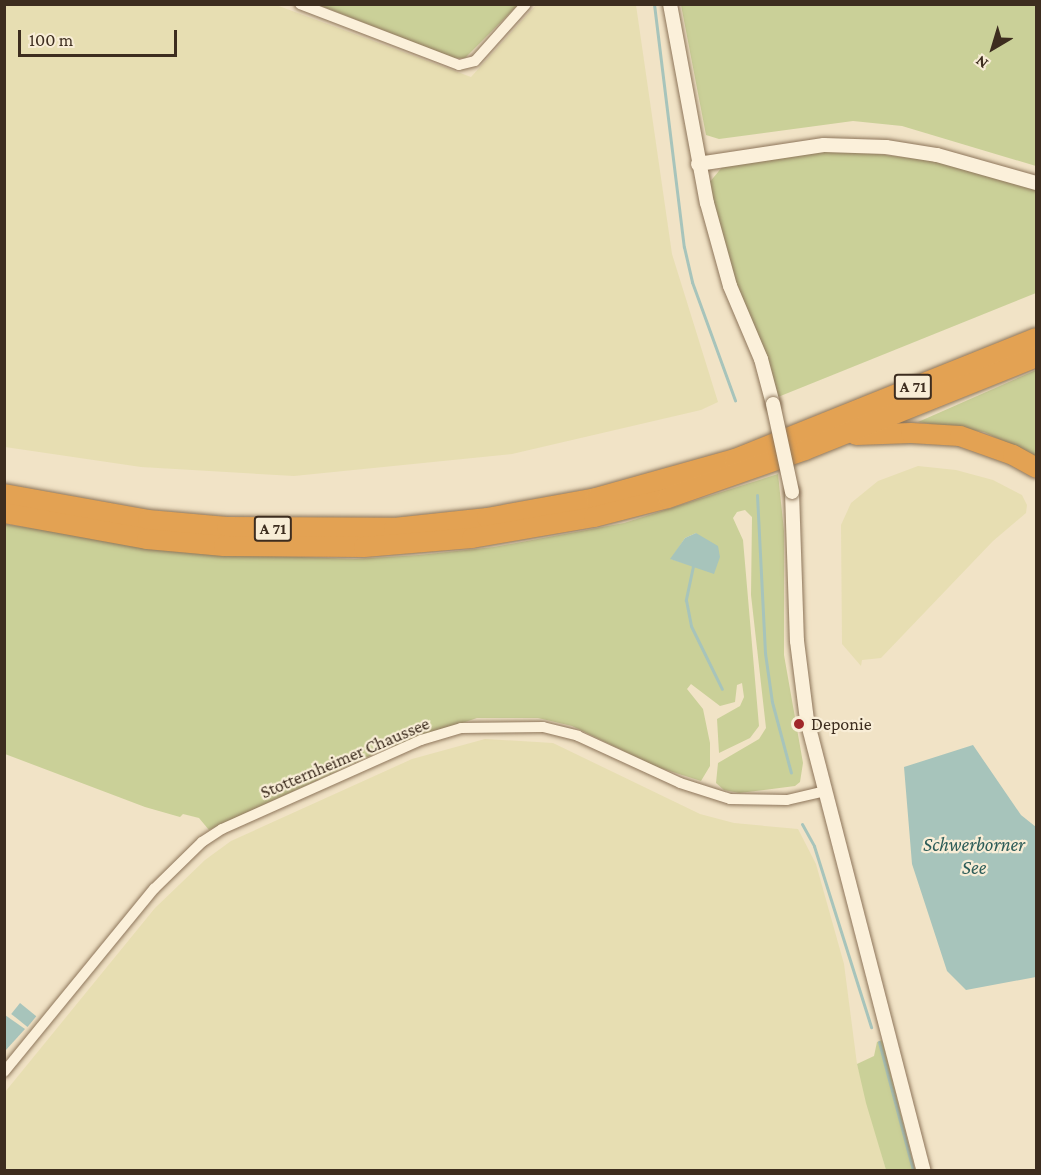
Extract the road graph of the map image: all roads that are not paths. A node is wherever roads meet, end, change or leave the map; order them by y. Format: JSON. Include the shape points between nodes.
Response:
{"nodes":[{"id":1,"x":300,"y":4,"type":"edge"},
{"id":2,"x":526,"y":4,"type":"edge"},
{"id":3,"x":669,"y":4,"type":"edge"},
{"id":4,"x":698,"y":164,"type":"junction"},
{"id":5,"x":1036,"y":183,"type":"edge"},
{"id":6,"x":1036,"y":338,"type":"edge"},
{"id":7,"x":1036,"y":357,"type":"edge"},
{"id":8,"x":838,"y":436,"type":"junction"},
{"id":9,"x":1036,"y":468,"type":"edge"},
{"id":10,"x":4,"y":494,"type":"edge"},
{"id":11,"x":4,"y":513,"type":"edge"},
{"id":12,"x":825,"y":791,"type":"junction"},
{"id":13,"x":4,"y":1072,"type":"edge"},
{"id":14,"x":923,"y":1170,"type":"edge"}],
"edges":[{"from":1,"to":2,"type":"street","via":[[459,65],[475,61]]},
{"from":3,"to":4,"type":"street"},
{"from":4,"to":5,"type":"street","via":[[824,145],[886,147],[937,155]]},
{"from":4,"to":12,"type":"street","bridge":true,"via":[[730,286],[761,359],[792,492],[800,683]]},
{"from":6,"to":10,"type":"highway","number":"A 71","via":[[735,459],[596,498],[487,518],[394,528],[239,528],[148,520]]},
{"from":7,"to":8,"type":"highway","number":"A 71"},
{"from":8,"to":9,"type":"highway","via":[[911,432],[960,436],[1013,454]]},
{"from":8,"to":11,"type":"highway","number":"A 71","via":[[668,498],[534,529],[442,542],[364,548],[224,546],[147,539]]},
{"from":12,"to":13,"type":"street","name":"Stotternheimer Chaussee","via":[[787,800],[730,799],[680,783],[560,731],[506,725],[461,728],[421,740],[222,829],[178,861]]},
{"from":12,"to":14,"type":"street"}]}
